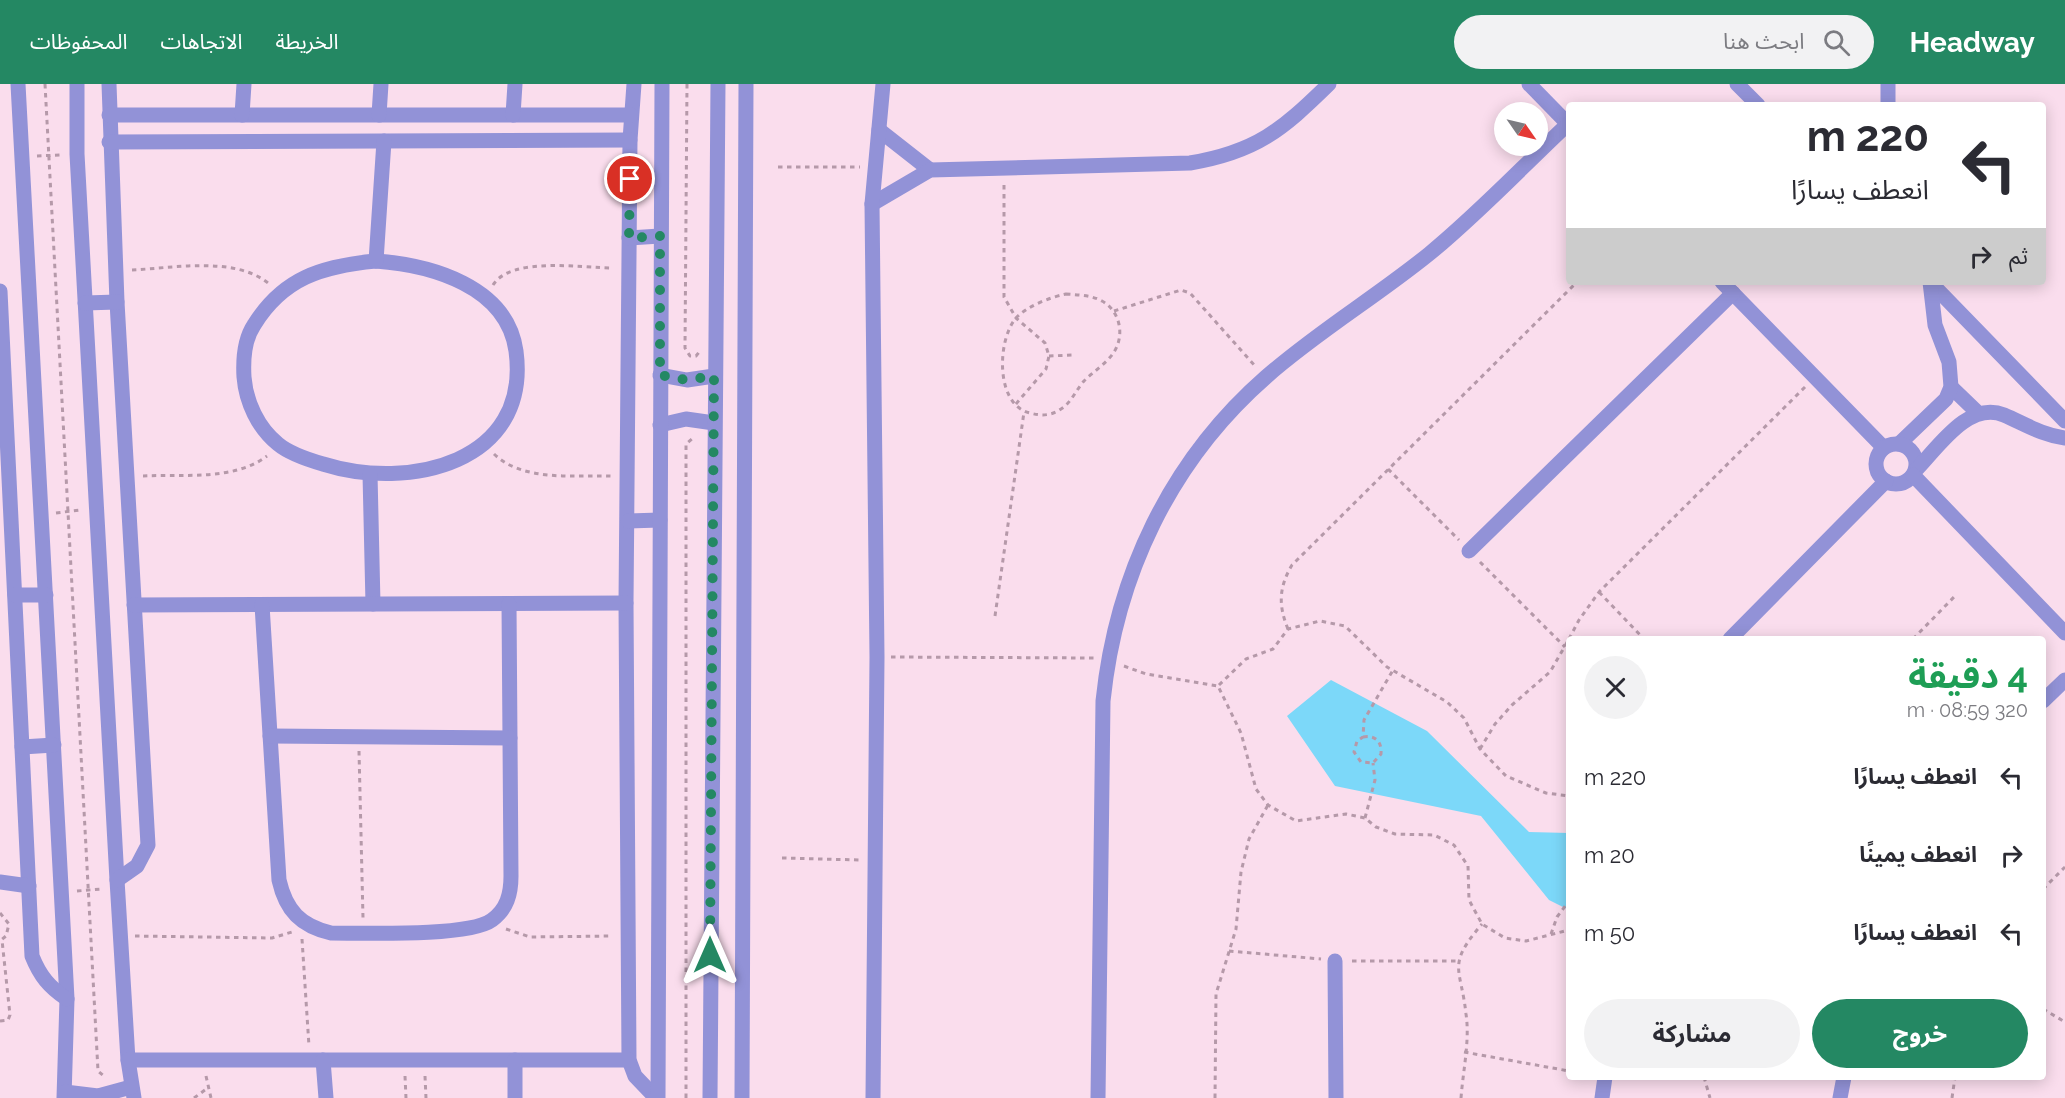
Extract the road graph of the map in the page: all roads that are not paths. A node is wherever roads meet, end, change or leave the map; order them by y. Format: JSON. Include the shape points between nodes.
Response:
{"nodes":[{"id":1,"x":18,"y":84,"type":"edge"},
{"id":2,"x":77,"y":84,"type":"edge"},
{"id":3,"x":109,"y":84,"type":"edge"},
{"id":4,"x":244,"y":84,"type":"edge"},
{"id":5,"x":381,"y":84,"type":"edge"},
{"id":6,"x":515,"y":84,"type":"edge"},
{"id":7,"x":634,"y":84,"type":"edge"},
{"id":8,"x":662,"y":84,"type":"edge"},
{"id":9,"x":718,"y":84,"type":"edge"},
{"id":10,"x":746,"y":84,"type":"edge"},
{"id":11,"x":883,"y":84,"type":"edge"},
{"id":12,"x":1329,"y":84,"type":"edge"},
{"id":13,"x":1529,"y":84,"type":"edge"},
{"id":14,"x":1737,"y":84,"type":"edge"},
{"id":15,"x":1888,"y":84,"type":"edge"},
{"id":16,"x":1755,"y":102,"type":"edge"},
{"id":17,"x":1888,"y":102,"type":"edge"},
{"id":18,"x":109,"y":115,"type":"junction"},
{"id":19,"x":242,"y":115,"type":"junction"},
{"id":20,"x":379,"y":115,"type":"junction"},
{"id":21,"x":513,"y":115,"type":"junction"},
{"id":22,"x":631,"y":115,"type":"junction"},
{"id":23,"x":1566,"y":123,"type":"edge"},
{"id":24,"x":1566,"y":127,"type":"edge"},
{"id":25,"x":879,"y":130,"type":"junction"},
{"id":26,"x":630,"y":140,"type":"junction"},
{"id":27,"x":384,"y":141,"type":"junction"},
{"id":28,"x":109,"y":142,"type":"junction"},
{"id":29,"x":930,"y":170,"type":"junction"},
{"id":30,"x":873,"y":204,"type":"junction"},
{"id":31,"x":660,"y":236,"type":"junction"},
{"id":32,"x":629,"y":238,"type":"junction"},
{"id":33,"x":376,"y":261,"type":"junction"},
{"id":34,"x":1930,"y":285,"type":"edge"},
{"id":35,"x":1933,"y":285,"type":"edge"},
{"id":36,"x":1727,"y":287,"type":"edge"},
{"id":37,"x":0,"y":291,"type":"edge"},
{"id":38,"x":117,"y":302,"type":"junction"},
{"id":39,"x":85,"y":303,"type":"junction"},
{"id":40,"x":660,"y":375,"type":"junction"},
{"id":41,"x":714,"y":376,"type":"junction"},
{"id":42,"x":1951,"y":387,"type":"junction"},
{"id":43,"x":1977,"y":413,"type":"junction"},
{"id":44,"x":2065,"y":421,"type":"edge"},
{"id":45,"x":714,"y":423,"type":"junction"},
{"id":46,"x":660,"y":425,"type":"junction"},
{"id":47,"x":2065,"y":438,"type":"edge"},
{"id":48,"x":1899,"y":444,"type":"junction"},
{"id":49,"x":1884,"y":448,"type":"junction"},
{"id":50,"x":1914,"y":473,"type":"junction"},
{"id":51,"x":370,"y":474,"type":"junction"},
{"id":52,"x":4,"y":477,"type":"edge"},
{"id":53,"x":1886,"y":481,"type":"junction"},
{"id":54,"x":660,"y":520,"type":"junction"},
{"id":55,"x":628,"y":521,"type":"junction"},
{"id":56,"x":1469,"y":551,"type":"dead end"},
{"id":57,"x":15,"y":595,"type":"junction"},
{"id":58,"x":46,"y":595,"type":"junction"},
{"id":59,"x":626,"y":603,"type":"junction"},
{"id":60,"x":262,"y":604,"type":"junction"},
{"id":61,"x":373,"y":604,"type":"junction"},
{"id":62,"x":509,"y":604,"type":"junction"},
{"id":63,"x":134,"y":605,"type":"junction"},
{"id":64,"x":2065,"y":633,"type":"edge"},
{"id":65,"x":1733,"y":636,"type":"edge"},
{"id":66,"x":2065,"y":680,"type":"edge"},
{"id":67,"x":2046,"y":698,"type":"edge"},
{"id":68,"x":270,"y":736,"type":"junction"},
{"id":69,"x":510,"y":738,"type":"junction"},
{"id":70,"x":54,"y":745,"type":"junction"},
{"id":71,"x":22,"y":747,"type":"junction"},
{"id":72,"x":0,"y":882,"type":"edge"},
{"id":73,"x":117,"y":884,"type":"junction"},
{"id":74,"x":29,"y":886,"type":"junction"},
{"id":75,"x":1335,"y":961,"type":"road end"},
{"id":76,"x":67,"y":999,"type":"junction"},
{"id":77,"x":128,"y":1060,"type":"junction"},
{"id":78,"x":316,"y":1060,"type":"junction"},
{"id":79,"x":515,"y":1060,"type":"junction"},
{"id":80,"x":629,"y":1060,"type":"junction"},
{"id":81,"x":1605,"y":1080,"type":"edge"},
{"id":82,"x":1843,"y":1080,"type":"edge"},
{"id":83,"x":132,"y":1092,"type":"edge"},
{"id":84,"x":64,"y":1095,"type":"edge"},
{"id":85,"x":326,"y":1098,"type":"edge"},
{"id":86,"x":515,"y":1098,"type":"edge"},
{"id":87,"x":657,"y":1098,"type":"edge"},
{"id":88,"x":710,"y":1098,"type":"edge"},
{"id":89,"x":742,"y":1098,"type":"edge"},
{"id":90,"x":873,"y":1098,"type":"edge"},
{"id":91,"x":1098,"y":1098,"type":"edge"},
{"id":92,"x":1336,"y":1098,"type":"edge"},
{"id":93,"x":1602,"y":1098,"type":"edge"},
{"id":94,"x":1840,"y":1098,"type":"edge"}],
"edges":[{"from":1,"to":58,"type":"street"},
{"from":2,"to":39,"type":"street"},
{"from":3,"to":18,"type":"street"},
{"from":4,"to":19,"type":"street"},
{"from":5,"to":20,"type":"street"},
{"from":6,"to":21,"type":"street"},
{"from":7,"to":22,"type":"street"},
{"from":8,"to":31,"type":"street"},
{"from":9,"to":41,"type":"street"},
{"from":10,"to":89,"type":"street"},
{"from":11,"to":25,"type":"street"},
{"from":12,"to":29,"type":"street","via":[[1280,129],[1252,146],[1222,157],[1190,163]]},
{"from":13,"to":23,"type":"street"},
{"from":14,"to":16,"type":"street"},
{"from":15,"to":17,"type":"street"},
{"from":18,"to":19,"type":"street"},
{"from":18,"to":28,"type":"street"},
{"from":19,"to":20,"type":"street"},
{"from":20,"to":21,"type":"street"},
{"from":21,"to":22,"type":"street"},
{"from":22,"to":26,"type":"street"},
{"from":24,"to":91,"type":"street","via":[[1430,253],[1265,378],[1208,437],[1162,504],[1128,579],[1107,658],[1103,701]]},
{"from":25,"to":29,"type":"street"},
{"from":25,"to":30,"type":"street"},
{"from":26,"to":27,"type":"street"},
{"from":26,"to":32,"type":"street"},
{"from":27,"to":28,"type":"street"},
{"from":27,"to":33,"type":"street"},
{"from":28,"to":38,"type":"street"},
{"from":29,"to":30,"type":"street"},
{"from":30,"to":90,"type":"street","via":[[877,657]]},
{"from":31,"to":32,"type":"street"},
{"from":31,"to":40,"type":"street"},
{"from":32,"to":55,"type":"street"},
{"from":33,"to":51,"type":"street","via":[[346,264],[290,284],[267,304],[250,331],[243,362],[245,393],[258,421],[278,445],[318,462]]},
{"from":33,"to":51,"type":"street","via":[[434,270],[486,298],[504,319],[515,344],[519,372],[503,424],[485,444],[461,459],[432,469]]},
{"from":34,"to":42,"type":"street","via":[[1935,325],[1948,362]]},
{"from":35,"to":44,"type":"street"},
{"from":36,"to":49,"type":"street"},
{"from":36,"to":56,"type":"street"},
{"from":37,"to":52,"type":"street"},
{"from":38,"to":39,"type":"street"},
{"from":38,"to":63,"type":"street"},
{"from":39,"to":73,"type":"street"},
{"from":40,"to":41,"type":"street","via":[[687,380]]},
{"from":40,"to":46,"type":"street"},
{"from":41,"to":45,"type":"street"},
{"from":42,"to":43,"type":"street"},
{"from":42,"to":48,"type":"street","via":[[1946,399]]},
{"from":43,"to":47,"type":"street","via":[[2003,415],[2041,433]]},
{"from":43,"to":50,"type":"street","via":[[1964,421]]},
{"from":45,"to":46,"type":"street","via":[[687,419]]},
{"from":45,"to":88,"type":"street"},
{"from":46,"to":54,"type":"street"},
{"from":48,"to":49,"type":"street"},
{"from":48,"to":50,"type":"street","via":[[1914,453]]},
{"from":49,"to":53,"type":"street","via":[[1876,462]]},
{"from":50,"to":53,"type":"street","via":[[1903,483]]},
{"from":50,"to":64,"type":"street"},
{"from":51,"to":61,"type":"street"},
{"from":52,"to":57,"type":"street"},
{"from":53,"to":65,"type":"street"},
{"from":54,"to":55,"type":"street"},
{"from":54,"to":87,"type":"street"},
{"from":55,"to":59,"type":"street"},
{"from":57,"to":58,"type":"street"},
{"from":57,"to":71,"type":"street"},
{"from":58,"to":70,"type":"street"},
{"from":59,"to":62,"type":"street"},
{"from":59,"to":80,"type":"street"},
{"from":60,"to":61,"type":"street"},
{"from":60,"to":63,"type":"street"},
{"from":60,"to":68,"type":"street"},
{"from":61,"to":62,"type":"street"},
{"from":62,"to":69,"type":"street"},
{"from":63,"to":73,"type":"street","via":[[148,845],[137,866]]},
{"from":66,"to":67,"type":"street"},
{"from":68,"to":69,"type":"street"},
{"from":68,"to":69,"type":"street","via":[[282,896],[301,922],[332,933],[467,930],[491,921],[504,907],[511,889]]},
{"from":70,"to":71,"type":"street"},
{"from":70,"to":76,"type":"street"},
{"from":71,"to":74,"type":"street"},
{"from":72,"to":74,"type":"street"},
{"from":73,"to":77,"type":"street"},
{"from":74,"to":76,"type":"street","via":[[32,957],[51,989]]},
{"from":75,"to":92,"type":"street"},
{"from":76,"to":84,"type":"street"},
{"from":77,"to":78,"type":"street"},
{"from":77,"to":83,"type":"street"},
{"from":78,"to":79,"type":"street"},
{"from":78,"to":85,"type":"street"},
{"from":79,"to":80,"type":"street"},
{"from":79,"to":86,"type":"street"},
{"from":80,"to":87,"type":"street","via":[[635,1076]]},
{"from":81,"to":93,"type":"street"},
{"from":82,"to":94,"type":"street"},
{"from":83,"to":84,"type":"street"}]}
